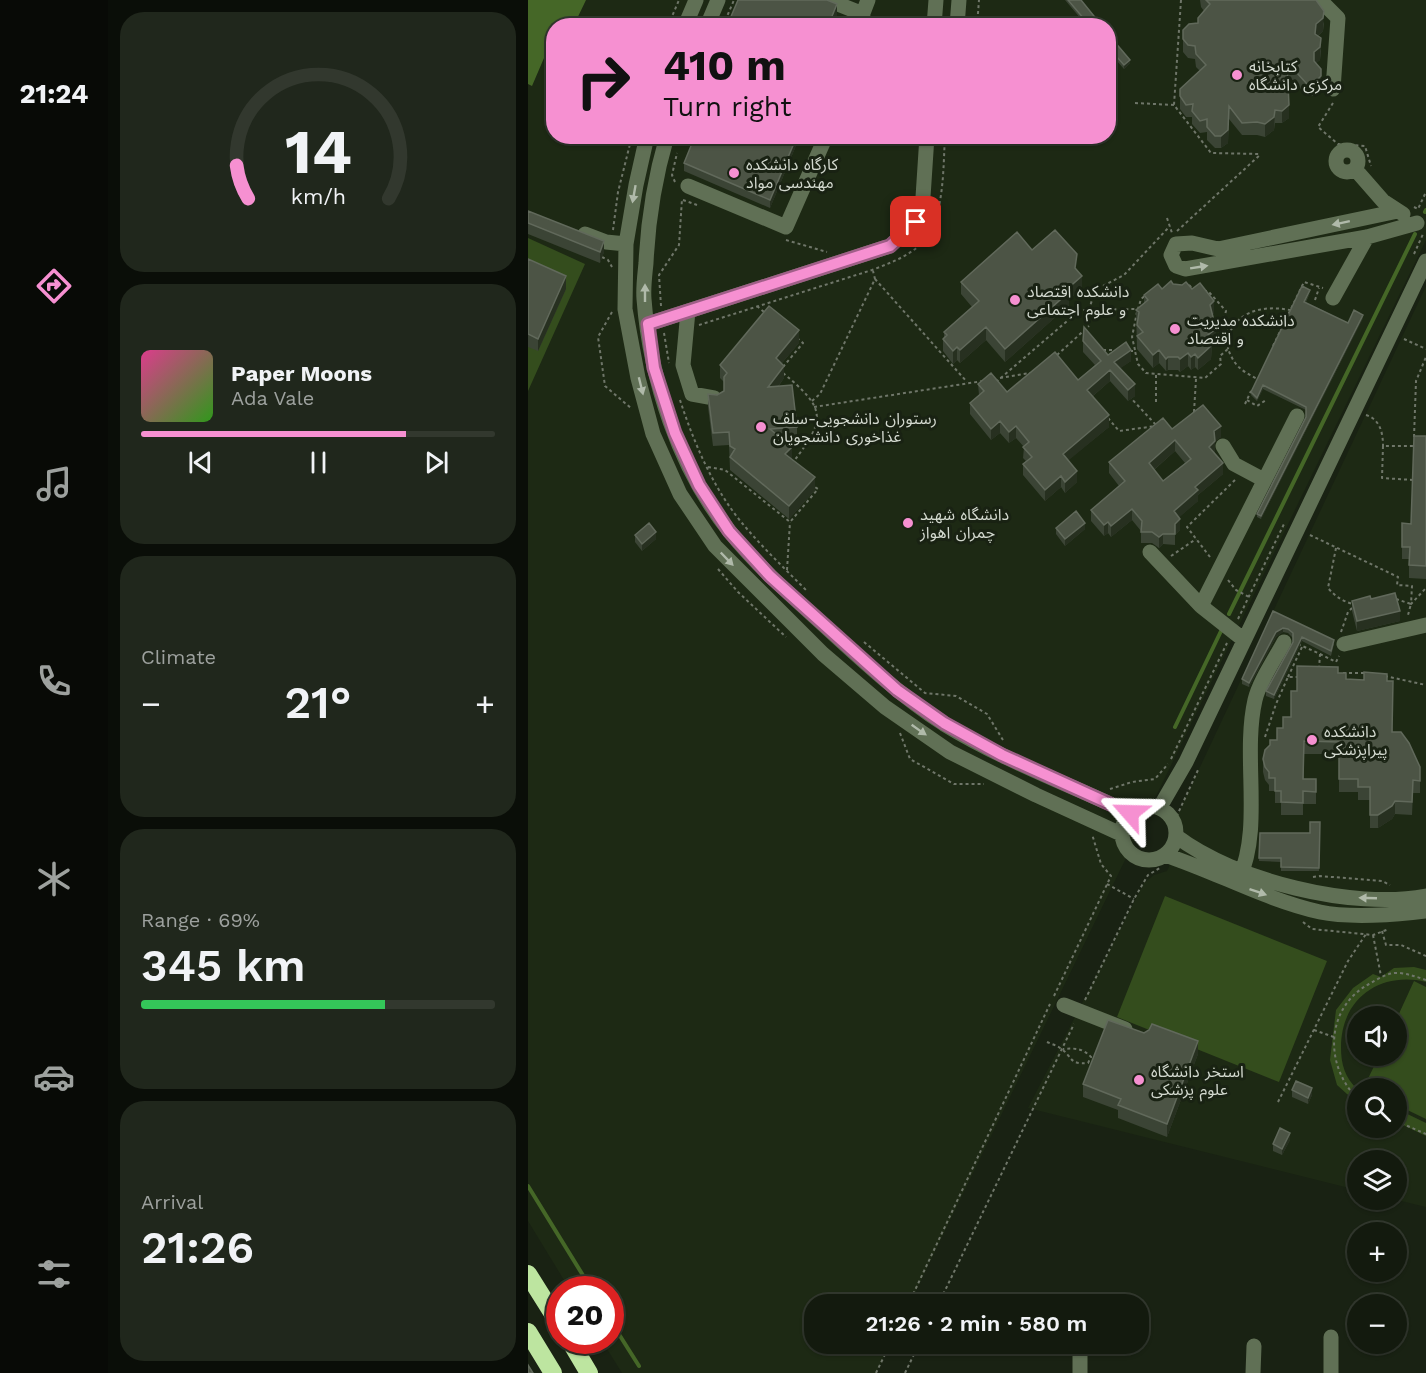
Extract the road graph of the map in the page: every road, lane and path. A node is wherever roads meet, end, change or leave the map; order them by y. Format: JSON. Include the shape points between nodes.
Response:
{"nodes":[{"id":1,"x":678,"y":0,"type":"edge"},
{"id":2,"x":696,"y":0,"type":"edge"},
{"id":3,"x":718,"y":0,"type":"edge"},
{"id":4,"x":734,"y":0,"type":"edge"},
{"id":5,"x":828,"y":0,"type":"edge"},
{"id":6,"x":936,"y":0,"type":"edge"},
{"id":7,"x":958,"y":0,"type":"edge"},
{"id":8,"x":979,"y":0,"type":"edge"},
{"id":9,"x":1181,"y":0,"type":"edge"},
{"id":10,"x":1320,"y":0,"type":"edge"},
{"id":11,"x":863,"y":13,"type":"edge"},
{"id":12,"x":671,"y":18,"type":"edge"},
{"id":13,"x":689,"y":18,"type":"edge"},
{"id":14,"x":710,"y":18,"type":"edge"},
{"id":15,"x":726,"y":18,"type":"edge"},
{"id":16,"x":935,"y":18,"type":"edge"},
{"id":17,"x":957,"y":18,"type":"edge"},
{"id":18,"x":978,"y":18,"type":"edge"},
{"id":19,"x":1334,"y":94,"type":"joint"},
{"id":20,"x":1135,"y":103,"type":"dead end"},
{"id":21,"x":1174,"y":105,"type":"junction"},
{"id":22,"x":630,"y":144,"type":"edge"},
{"id":23,"x":645,"y":144,"type":"edge"},
{"id":24,"x":671,"y":144,"type":"edge"},
{"id":25,"x":673,"y":144,"type":"edge"},
{"id":26,"x":822,"y":144,"type":"edge"},
{"id":27,"x":926,"y":144,"type":"edge"},
{"id":28,"x":1355,"y":169,"type":"dead end"},
{"id":29,"x":1373,"y":173,"type":"dead end"},
{"id":30,"x":683,"y":192,"type":"junction"},
{"id":31,"x":1426,"y":192,"type":"edge"},
{"id":32,"x":1404,"y":208,"type":"junction"},
{"id":33,"x":1170,"y":226,"type":"dead end"},
{"id":34,"x":1423,"y":227,"type":"edge"},
{"id":35,"x":572,"y":229,"type":"edge"},
{"id":36,"x":1173,"y":235,"type":"dead end"},
{"id":37,"x":1367,"y":237,"type":"junction"},
{"id":38,"x":618,"y":243,"type":"junction"},
{"id":39,"x":602,"y":257,"type":"edge"},
{"id":40,"x":608,"y":260,"type":"junction"},
{"id":41,"x":1418,"y":261,"type":"edge"},
{"id":42,"x":612,"y":277,"type":"dead end"},
{"id":43,"x":875,"y":279,"type":"dead end"},
{"id":44,"x":1319,"y":288,"type":"junction"},
{"id":45,"x":1184,"y":289,"type":"edge"},
{"id":46,"x":1330,"y":293,"type":"joint"},
{"id":47,"x":1148,"y":294,"type":"edge"},
{"id":48,"x":1314,"y":300,"type":"dead end"},
{"id":49,"x":757,"y":306,"type":"dead end"},
{"id":50,"x":1138,"y":309,"type":"junction"},
{"id":51,"x":612,"y":310,"type":"dead end"},
{"id":52,"x":1089,"y":310,"type":"junction"},
{"id":53,"x":1290,"y":310,"type":"junction"},
{"id":54,"x":688,"y":311,"type":"junction"},
{"id":55,"x":766,"y":314,"type":"edge"},
{"id":56,"x":663,"y":319,"type":"junction"},
{"id":57,"x":648,"y":324,"type":"junction"},
{"id":58,"x":1089,"y":326,"type":"dead end"},
{"id":59,"x":1230,"y":331,"type":"junction"},
{"id":60,"x":1392,"y":333,"type":"junction"},
{"id":61,"x":794,"y":336,"type":"edge"},
{"id":62,"x":1228,"y":349,"type":"junction"},
{"id":63,"x":1271,"y":349,"type":"edge"},
{"id":64,"x":1426,"y":349,"type":"edge"},
{"id":65,"x":1100,"y":350,"type":"edge"},
{"id":66,"x":1135,"y":351,"type":"junction"},
{"id":67,"x":1055,"y":357,"type":"edge"},
{"id":68,"x":1426,"y":357,"type":"edge"},
{"id":69,"x":670,"y":368,"type":"dead end"},
{"id":70,"x":1038,"y":372,"type":"edge"},
{"id":71,"x":1156,"y":375,"type":"junction"},
{"id":72,"x":1000,"y":378,"type":"junction"},
{"id":73,"x":1196,"y":378,"type":"junction"},
{"id":74,"x":1257,"y":379,"type":"edge"},
{"id":75,"x":968,"y":383,"type":"junction"},
{"id":76,"x":1002,"y":389,"type":"edge"},
{"id":77,"x":1252,"y":389,"type":"edge"},
{"id":78,"x":677,"y":393,"type":"dead end"},
{"id":79,"x":1127,"y":394,"type":"edge"},
{"id":80,"x":714,"y":398,"type":"edge"},
{"id":81,"x":1247,"y":400,"type":"junction"},
{"id":82,"x":1266,"y":400,"type":"dead end"},
{"id":83,"x":1156,"y":402,"type":"dead end"},
{"id":84,"x":1245,"y":404,"type":"dead end"},
{"id":85,"x":814,"y":407,"type":"junction"},
{"id":86,"x":633,"y":409,"type":"dead end"},
{"id":87,"x":1194,"y":412,"type":"edge"},
{"id":88,"x":1105,"y":414,"type":"edge"},
{"id":89,"x":1297,"y":416,"type":"dead end"},
{"id":90,"x":1362,"y":424,"type":"dead end"},
{"id":91,"x":1156,"y":426,"type":"junction"},
{"id":92,"x":1161,"y":431,"type":"edge"},
{"id":93,"x":1224,"y":446,"type":"dead end"},
{"id":94,"x":1383,"y":446,"type":"junction"},
{"id":95,"x":1413,"y":446,"type":"junction"},
{"id":96,"x":1420,"y":446,"type":"edge"},
{"id":97,"x":790,"y":466,"type":"edge"},
{"id":98,"x":707,"y":467,"type":"junction"},
{"id":99,"x":1242,"y":468,"type":"junction"},
{"id":100,"x":1264,"y":480,"type":"junction"},
{"id":101,"x":1413,"y":480,"type":"edge"},
{"id":102,"x":811,"y":483,"type":"edge"},
{"id":103,"x":790,"y":522,"type":"junction"},
{"id":104,"x":1284,"y":525,"type":"dead end"},
{"id":105,"x":1310,"y":536,"type":"dead end"},
{"id":106,"x":1196,"y":539,"type":"junction"},
{"id":107,"x":1336,"y":548,"type":"junction"},
{"id":108,"x":1156,"y":557,"type":"joint"},
{"id":109,"x":715,"y":566,"type":"dead end"},
{"id":110,"x":1220,"y":569,"type":"junction"},
{"id":111,"x":787,"y":571,"type":"junction"},
{"id":112,"x":1426,"y":588,"type":"edge"},
{"id":113,"x":810,"y":593,"type":"dead end"},
{"id":114,"x":1243,"y":594,"type":"dead end"},
{"id":115,"x":1392,"y":597,"type":"edge"},
{"id":116,"x":1411,"y":604,"type":"junction"},
{"id":117,"x":1201,"y":606,"type":"junction"},
{"id":118,"x":1426,"y":625,"type":"edge"},
{"id":119,"x":1239,"y":635,"type":"junction"},
{"id":120,"x":786,"y":638,"type":"dead end"},
{"id":121,"x":861,"y":639,"type":"dead end"},
{"id":122,"x":1289,"y":642,"type":"joint"},
{"id":123,"x":1344,"y":644,"type":"junction"},
{"id":124,"x":1303,"y":646,"type":"junction"},
{"id":125,"x":1320,"y":654,"type":"junction"},
{"id":126,"x":1340,"y":674,"type":"edge"},
{"id":127,"x":1371,"y":674,"type":"edge"},
{"id":128,"x":1319,"y":675,"type":"edge"},
{"id":129,"x":1382,"y":676,"type":"edge"},
{"id":130,"x":1288,"y":677,"type":"junction"},
{"id":131,"x":1306,"y":677,"type":"edge"},
{"id":132,"x":1426,"y":685,"type":"edge"},
{"id":133,"x":897,"y":690,"type":"junction"},
{"id":134,"x":885,"y":707,"type":"junction"},
{"id":135,"x":900,"y":732,"type":"dead end"},
{"id":136,"x":1004,"y":742,"type":"dead end"},
{"id":137,"x":1250,"y":751,"type":"junction"},
{"id":138,"x":987,"y":784,"type":"dead end"},
{"id":139,"x":1113,"y":805,"type":"junction"},
{"id":140,"x":1160,"y":807,"type":"junction"},
{"id":141,"x":1130,"y":813,"type":"junction"},
{"id":142,"x":1092,"y":834,"type":"dead end"},
{"id":143,"x":1121,"y":834,"type":"junction"},
{"id":144,"x":1176,"y":836,"type":"junction"},
{"id":145,"x":1165,"y":855,"type":"junction"},
{"id":146,"x":1239,"y":878,"type":"junction"},
{"id":147,"x":1305,"y":879,"type":"dead end"},
{"id":148,"x":1107,"y":884,"type":"junction"},
{"id":149,"x":1398,"y":888,"type":"dead end"},
{"id":150,"x":1426,"y":896,"type":"edge"},
{"id":151,"x":1134,"y":899,"type":"dead end"},
{"id":152,"x":1426,"y":911,"type":"edge"},
{"id":153,"x":1382,"y":931,"type":"dead end"},
{"id":154,"x":1366,"y":934,"type":"dead end"},
{"id":155,"x":1373,"y":935,"type":"dead end"},
{"id":156,"x":1426,"y":956,"type":"edge"},
{"id":157,"x":1381,"y":977,"type":"junction"},
{"id":158,"x":1426,"y":980,"type":"edge"},
{"id":159,"x":1064,"y":1005,"type":"dead end"},
{"id":160,"x":1314,"y":1030,"type":"junction"},
{"id":161,"x":1143,"y":1036,"type":"edge"},
{"id":162,"x":1334,"y":1037,"type":"junction"},
{"id":163,"x":1047,"y":1042,"type":"dead end"},
{"id":164,"x":1062,"y":1049,"type":"junction"},
{"id":165,"x":1089,"y":1060,"type":"junction"},
{"id":166,"x":1096,"y":1063,"type":"edge"},
{"id":167,"x":1347,"y":1087,"type":"edge"},
{"id":168,"x":1278,"y":1102,"type":"dead end"},
{"id":169,"x":1407,"y":1126,"type":"edge"},
{"id":170,"x":1426,"y":1134,"type":"edge"},
{"id":171,"x":528,"y":1274,"type":"edge"},
{"id":172,"x":913,"y":1294,"type":"edge"},
{"id":173,"x":546,"y":1303,"type":"edge"},
{"id":174,"x":528,"y":1332,"type":"edge"},
{"id":175,"x":1331,"y":1337,"type":"dead end"},
{"id":176,"x":1254,"y":1346,"type":"dead end"},
{"id":177,"x":578,"y":1354,"type":"edge"},
{"id":178,"x":885,"y":1354,"type":"edge"},
{"id":179,"x":914,"y":1354,"type":"edge"},
{"id":180,"x":1080,"y":1354,"type":"edge"},
{"id":181,"x":553,"y":1373,"type":"edge"},
{"id":182,"x":589,"y":1373,"type":"edge"},
{"id":183,"x":876,"y":1373,"type":"edge"},
{"id":184,"x":905,"y":1373,"type":"edge"},
{"id":185,"x":1080,"y":1373,"type":"edge"},
{"id":186,"x":1253,"y":1373,"type":"edge"},
{"id":187,"x":1331,"y":1373,"type":"edge"}],
"edges":[{"from":1,"to":12,"type":"path"},
{"from":2,"to":13,"type":"street"},
{"from":3,"to":14,"type":"street"},
{"from":4,"to":15,"type":"path"},
{"from":5,"to":11,"type":"street"},
{"from":6,"to":16,"type":"street"},
{"from":7,"to":17,"type":"street"},
{"from":8,"to":18,"type":"path"},
{"from":9,"to":21,"type":"path"},
{"from":10,"to":19,"type":"street","via":[[1338,18]]},
{"from":19,"to":29,"type":"path","via":[[1318,127],[1338,144],[1365,146]]},
{"from":20,"to":21,"type":"path"},
{"from":21,"to":36,"type":"path","via":[[1211,153],[1261,154]]},
{"from":22,"to":38,"type":"path","via":[[618,192]]},
{"from":23,"to":38,"type":"street","one_way":true},
{"from":57,"to":24,"type":"street","one_way":true,"via":[[644,297],[648,232],[660,160]]},
{"from":25,"to":30,"type":"path","via":[[672,175]]},
{"from":26,"to":30,"type":"street","via":[[786,227]]},
{"from":27,"to":54,"type":"street","via":[[923,197],[916,222],[890,246]]},
{"from":28,"to":32,"type":"street","via":[[1383,201]]},
{"from":30,"to":56,"type":"path","via":[[679,245],[659,275]]},
{"from":31,"to":32,"type":"path","via":[[1418,209]]},
{"from":32,"to":34,"type":"street"},
{"from":32,"to":37,"type":"street","one_way":true,"via":[[1218,249],[1176,244],[1171,255],[1176,266],[1185,269]]},
{"from":33,"to":52,"type":"path","via":[[1124,275],[1095,290]]},
{"from":34,"to":37,"type":"street"},
{"from":34,"to":41,"type":"path"},
{"from":35,"to":38,"type":"street"},
{"from":37,"to":46,"type":"street"},
{"from":38,"to":40,"type":"path"},
{"from":38,"to":134,"type":"street","one_way":true,"via":[[625,309],[639,378],[653,434],[680,494],[715,546],[823,654]]},
{"from":39,"to":40,"type":"path"},
{"from":40,"to":42,"type":"path"},
{"from":41,"to":60,"type":"street"},
{"from":43,"to":75,"type":"path"},
{"from":44,"to":46,"type":"path"},
{"from":44,"to":48,"type":"path"},
{"from":44,"to":53,"type":"path","via":[[1304,282]]},
{"from":45,"to":59,"type":"path","via":[[1190,284],[1195,291],[1208,291],[1226,311],[1223,322]]},
{"from":47,"to":50,"type":"path","via":[[1141,299]]},
{"from":49,"to":55,"type":"path"},
{"from":50,"to":52,"type":"path"},
{"from":50,"to":66,"type":"path","via":[[1132,336]]},
{"from":51,"to":86,"type":"path","via":[[598,337],[605,386]]},
{"from":52,"to":72,"type":"path","via":[[1080,310]]},
{"from":53,"to":59,"type":"path","via":[[1264,308],[1250,313]]},
{"from":53,"to":63,"type":"path"},
{"from":54,"to":56,"type":"street"},
{"from":54,"to":80,"type":"street","via":[[683,365],[692,394]]},
{"from":56,"to":57,"type":"street"},
{"from":56,"to":69,"type":"path"},
{"from":57,"to":133,"type":"street","via":[[654,368],[675,433],[699,485],[729,531],[770,576]]},
{"from":58,"to":67,"type":"path"},
{"from":59,"to":62,"type":"path"},
{"from":60,"to":64,"type":"path"},
{"from":60,"to":119,"type":"street"},
{"from":61,"to":85,"type":"path","via":[[803,343],[780,371],[799,386]]},
{"from":62,"to":73,"type":"path","via":[[1220,356],[1221,364],[1205,378]]},
{"from":62,"to":74,"type":"path","via":[[1234,363]]},
{"from":65,"to":66,"type":"path"},
{"from":66,"to":71,"type":"path","via":[[1146,373]]},
{"from":68,"to":95,"type":"path","via":[[1416,381]]},
{"from":70,"to":72,"type":"path"},
{"from":71,"to":73,"type":"path"},
{"from":71,"to":83,"type":"path"},
{"from":72,"to":75,"type":"path"},
{"from":72,"to":76,"type":"path","via":[[995,382]]},
{"from":73,"to":87,"type":"path"},
{"from":75,"to":85,"type":"path"},
{"from":77,"to":81,"type":"path"},
{"from":78,"to":98,"type":"path"},
{"from":79,"to":91,"type":"path"},
{"from":81,"to":82,"type":"path","via":[[1257,406]]},
{"from":81,"to":84,"type":"path"},
{"from":85,"to":97,"type":"path","via":[[816,428]]},
{"from":88,"to":91,"type":"path","via":[[1119,431]]},
{"from":89,"to":100,"type":"street"},
{"from":90,"to":94,"type":"path","via":[[1367,414],[1377,420],[1383,432]]},
{"from":91,"to":92,"type":"path"},
{"from":93,"to":99,"type":"street","via":[[1234,464]]},
{"from":94,"to":95,"type":"path"},
{"from":94,"to":101,"type":"path","via":[[1382,478]]},
{"from":95,"to":96,"type":"path"},
{"from":98,"to":103,"type":"path","via":[[725,470]]},
{"from":98,"to":111,"type":"path","via":[[741,522]]},
{"from":99,"to":100,"type":"street"},
{"from":99,"to":106,"type":"path","via":[[1233,483],[1187,527]]},
{"from":100,"to":110,"type":"street"},
{"from":102,"to":103,"type":"path","via":[[818,489]]},
{"from":103,"to":111,"type":"path"},
{"from":104,"to":119,"type":"path"},
{"from":105,"to":107,"type":"path"},
{"from":106,"to":108,"type":"path"},
{"from":106,"to":110,"type":"path"},
{"from":107,"to":116,"type":"path","via":[[1398,577],[1397,585],[1412,586]]},
{"from":107,"to":123,"type":"path","via":[[1328,588],[1343,602],[1355,604],[1348,612],[1338,642]]},
{"from":108,"to":117,"type":"street"},
{"from":109,"to":120,"type":"path"},
{"from":110,"to":114,"type":"path"},
{"from":110,"to":117,"type":"street"},
{"from":111,"to":113,"type":"path"},
{"from":112,"to":116,"type":"path"},
{"from":115,"to":116,"type":"path"},
{"from":117,"to":119,"type":"street"},
{"from":118,"to":123,"type":"street"},
{"from":119,"to":139,"type":"path","via":[[1168,765],[1155,779],[1110,789]]},
{"from":119,"to":140,"type":"street","via":[[1186,762]]},
{"from":121,"to":136,"type":"path","via":[[925,693],[956,696],[987,714]]},
{"from":122,"to":124,"type":"path"},
{"from":122,"to":137,"type":"street","via":[[1255,698]]},
{"from":123,"to":125,"type":"path","via":[[1336,662]]},
{"from":124,"to":125,"type":"path"},
{"from":124,"to":130,"type":"path"},
{"from":125,"to":128,"type":"path"},
{"from":126,"to":127,"type":"path"},
{"from":129,"to":132,"type":"path"},
{"from":130,"to":131,"type":"path"},
{"from":130,"to":137,"type":"path","via":[[1264,741]]},
{"from":133,"to":134,"type":"street"},
{"from":133,"to":139,"type":"street","via":[[944,723],[1002,755]]},
{"from":134,"to":143,"type":"street","one_way":true,"via":[[950,752]]},
{"from":135,"to":138,"type":"path","via":[[910,759],[954,784]]},
{"from":137,"to":146,"type":"street","via":[[1250,838]]},
{"from":139,"to":141,"type":"street"},
{"from":140,"to":141,"type":"street","via":[[1142,806]]},
{"from":140,"to":144,"type":"street","via":[[1172,819]]},
{"from":141,"to":143,"type":"street","via":[[1122,824]]},
{"from":142,"to":148,"type":"path","via":[[1101,864],[1111,876]]},
{"from":143,"to":145,"type":"street","via":[[1135,857],[1154,860]]},
{"from":144,"to":145,"type":"street"},
{"from":144,"to":146,"type":"street"},
{"from":145,"to":146,"type":"street"},
{"from":150,"to":146,"type":"street","one_way":true,"via":[[1365,899]]},
{"from":146,"to":152,"type":"street","one_way":true,"via":[[1322,912]]},
{"from":147,"to":149,"type":"path","via":[[1320,876],[1382,881]]},
{"from":148,"to":151,"type":"path"},
{"from":148,"to":172,"type":"path"},
{"from":153,"to":156,"type":"path","via":[[1386,945],[1401,945]]},
{"from":154,"to":160,"type":"path"},
{"from":155,"to":157,"type":"path"},
{"from":157,"to":158,"type":"path","via":[[1396,973]]},
{"from":157,"to":162,"type":"path","via":[[1352,995],[1337,1020]]},
{"from":159,"to":161,"type":"street"},
{"from":160,"to":162,"type":"path"},
{"from":160,"to":168,"type":"path"},
{"from":162,"to":167,"type":"path","via":[[1338,1070]]},
{"from":163,"to":164,"type":"path"},
{"from":164,"to":165,"type":"path","via":[[1074,1062]]},
{"from":164,"to":165,"type":"path","via":[[1079,1049],[1091,1057]]},
{"from":165,"to":166,"type":"path"},
{"from":169,"to":170,"type":"path"},
{"from":171,"to":173,"type":"highway"},
{"from":174,"to":181,"type":"highway"},
{"from":175,"to":187,"type":"street"},
{"from":176,"to":186,"type":"street"},
{"from":177,"to":182,"type":"highway"},
{"from":178,"to":183,"type":"path"},
{"from":179,"to":184,"type":"path"},
{"from":180,"to":185,"type":"street"}]}
